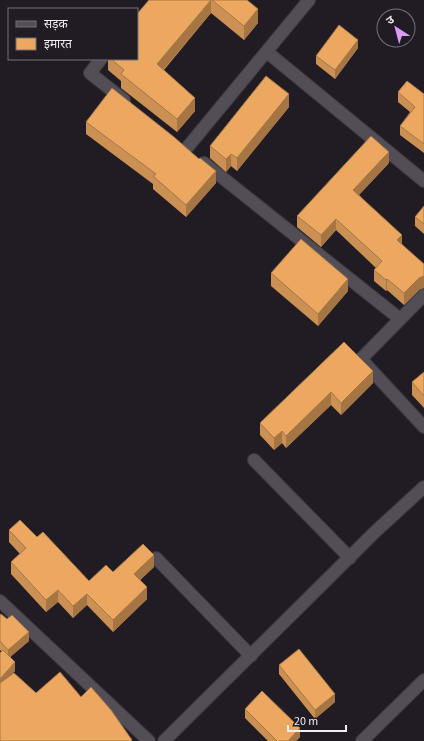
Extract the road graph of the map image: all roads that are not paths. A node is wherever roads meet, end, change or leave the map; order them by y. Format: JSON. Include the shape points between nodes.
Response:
{"nodes":[{"id":1,"x":309,"y":0,"type":"edge"},
{"id":2,"x":267,"y":52,"type":"junction"},
{"id":3,"x":100,"y":60,"type":"edge"},
{"id":4,"x":132,"y":106,"type":"edge"},
{"id":5,"x":424,"y":181,"type":"edge"},
{"id":6,"x":424,"y":295,"type":"edge"},
{"id":7,"x":400,"y":320,"type":"junction"},
{"id":8,"x":424,"y":427,"type":"edge"},
{"id":9,"x":254,"y":460,"type":"dead end"},
{"id":10,"x":424,"y":487,"type":"edge"},
{"id":11,"x":156,"y":558,"type":"dead end"},
{"id":12,"x":350,"y":558,"type":"junction"},
{"id":13,"x":0,"y":601,"type":"edge"},
{"id":14,"x":251,"y":656,"type":"junction"},
{"id":15,"x":424,"y":680,"type":"edge"},
{"id":16,"x":149,"y":741,"type":"edge"},
{"id":17,"x":164,"y":741,"type":"edge"},
{"id":18,"x":362,"y":741,"type":"edge"}],
"edges":[{"from":1,"to":2,"type":"street"},
{"from":2,"to":5,"type":"street"},
{"from":2,"to":7,"type":"street","via":[[183,146]]},
{"from":3,"to":4,"type":"street","via":[[90,73]]},
{"from":6,"to":7,"type":"street"},
{"from":7,"to":8,"type":"street","via":[[361,359]]},
{"from":9,"to":12,"type":"street"},
{"from":10,"to":12,"type":"street"},
{"from":11,"to":14,"type":"street"},
{"from":12,"to":14,"type":"street"},
{"from":13,"to":16,"type":"street"},
{"from":14,"to":17,"type":"street"},
{"from":15,"to":18,"type":"street"}]}
